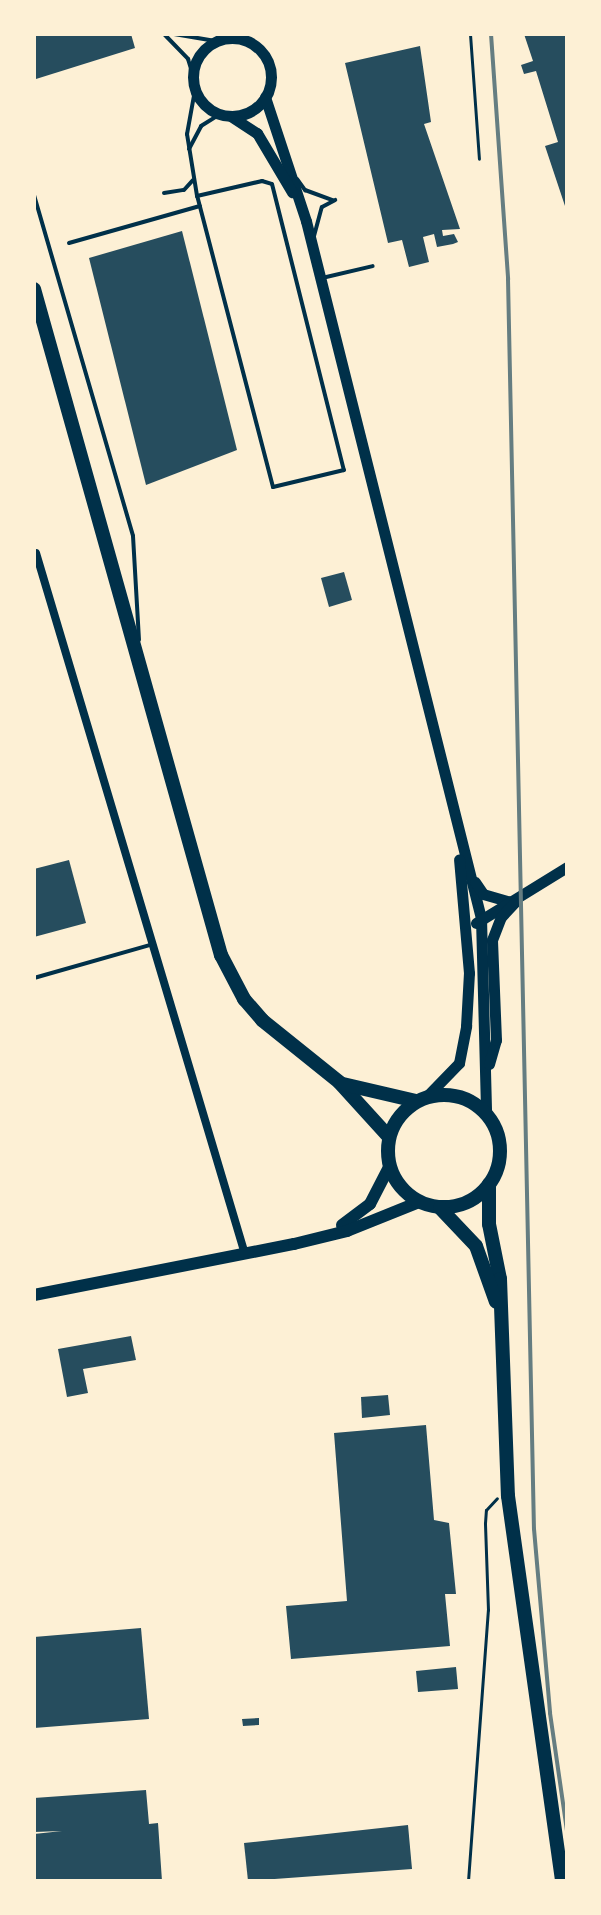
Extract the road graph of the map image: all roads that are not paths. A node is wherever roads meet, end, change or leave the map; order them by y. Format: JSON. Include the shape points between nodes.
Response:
{"nodes":[{"id":1,"x":164,"y":34,"type":"edge"},
{"id":2,"x":174,"y":34,"type":"edge"},
{"id":3,"x":216,"y":38,"type":"edge"},
{"id":4,"x":252,"y":39,"type":"edge"},
{"id":5,"x":193,"y":75,"type":"junction"},
{"id":6,"x":195,"y":90,"type":"junction"},
{"id":7,"x":265,"y":97,"type":"junction"},
{"id":8,"x":225,"y":115,"type":"junction"},
{"id":9,"x":188,"y":155,"type":"junction"},
{"id":10,"x":291,"y":169,"type":"junction"},
{"id":11,"x":193,"y":180,"type":"junction"},
{"id":12,"x":164,"y":193,"type":"dead end"},
{"id":13,"x":34,"y":195,"type":"edge"},
{"id":14,"x":197,"y":196,"type":"junction"},
{"id":15,"x":200,"y":206,"type":"junction"},
{"id":16,"x":306,"y":221,"type":"junction"},
{"id":17,"x":69,"y":243,"type":"dead end"},
{"id":18,"x":312,"y":249,"type":"junction"},
{"id":19,"x":373,"y":266,"type":"dead end"},
{"id":20,"x":320,"y":278,"type":"junction"},
{"id":21,"x":34,"y":289,"type":"edge"},
{"id":22,"x":36,"y":553,"type":"dead end"},
{"id":23,"x":141,"y":670,"type":"junction"},
{"id":24,"x":456,"y":830,"type":"junction"},
{"id":25,"x":567,"y":867,"type":"edge"},
{"id":26,"x":514,"y":903,"type":"junction"},
{"id":27,"x":481,"y":918,"type":"junction"},
{"id":28,"x":150,"y":945,"type":"junction"},
{"id":29,"x":468,"y":954,"type":"junction"},
{"id":30,"x":34,"y":978,"type":"edge"},
{"id":31,"x":485,"y":1076,"type":"junction"},
{"id":32,"x":339,"y":1082,"type":"junction"},
{"id":33,"x":422,"y":1099,"type":"junction"},
{"id":34,"x":486,"y":1113,"type":"junction"},
{"id":35,"x":389,"y":1137,"type":"junction"},
{"id":36,"x":389,"y":1167,"type":"junction"},
{"id":37,"x":489,"y":1184,"type":"junction"},
{"id":38,"x":419,"y":1202,"type":"junction"},
{"id":39,"x":440,"y":1208,"type":"junction"},
{"id":40,"x":294,"y":1244,"type":"junction"},
{"id":41,"x":245,"y":1254,"type":"junction"},
{"id":42,"x":34,"y":1295,"type":"edge"},
{"id":43,"x":500,"y":1318,"type":"junction"},
{"id":44,"x":562,"y":1881,"type":"edge"}],
"edges":[{"from":1,"to":5,"type":"lane","via":[[188,59]]},
{"from":2,"to":3,"type":"lane"},
{"from":3,"to":4,"type":"street"},
{"from":3,"to":5,"type":"street","via":[[202,52]]},
{"from":4,"to":7,"type":"street","via":[[271,71]]},
{"from":5,"to":6,"type":"street"},
{"from":6,"to":8,"type":"street"},
{"from":6,"to":9,"type":"lane"},
{"from":7,"to":8,"type":"street","via":[[254,109]]},
{"from":7,"to":10,"type":"street"},
{"from":8,"to":9,"type":"lane","via":[[201,126]]},
{"from":8,"to":16,"type":"street","via":[[257,133]]},
{"from":9,"to":11,"type":"lane"},
{"from":10,"to":16,"type":"street"},
{"from":10,"to":18,"type":"lane","via":[[305,190],[335,200],[318,215]]},
{"from":11,"to":12,"type":"lane","via":[[184,190]]},
{"from":11,"to":14,"type":"lane"},
{"from":13,"to":23,"type":"lane","via":[[133,536]]},
{"from":14,"to":15,"type":"lane"},
{"from":14,"to":15,"type":"lane","via":[[262,181],[272,184],[344,470],[273,487]]},
{"from":15,"to":17,"type":"lane"},
{"from":16,"to":18,"type":"street"},
{"from":18,"to":20,"type":"street"},
{"from":19,"to":20,"type":"lane"},
{"from":20,"to":24,"type":"street"},
{"from":21,"to":23,"type":"main road"},
{"from":22,"to":28,"type":"street"},
{"from":23,"to":32,"type":"main road","via":[[221,955],[244,999],[262,1020]]},
{"from":24,"to":26,"type":"street","via":[[478,888]]},
{"from":24,"to":27,"type":"street"},
{"from":24,"to":29,"type":"street"},
{"from":25,"to":26,"type":"street"},
{"from":26,"to":27,"type":"street"},
{"from":26,"to":31,"type":"street","via":[[501,917],[492,940],[496,1040]]},
{"from":27,"to":29,"type":"street"},
{"from":27,"to":31,"type":"street"},
{"from":28,"to":30,"type":"lane"},
{"from":28,"to":41,"type":"street"},
{"from":29,"to":33,"type":"street","via":[[469,997],[459,1063]]},
{"from":31,"to":34,"type":"street"},
{"from":32,"to":33,"type":"main road"},
{"from":32,"to":35,"type":"main road"},
{"from":33,"to":34,"type":"main road","via":[[462,1097]]},
{"from":33,"to":35,"type":"main road","via":[[396,1120]]},
{"from":34,"to":37,"type":"main road","via":[[500,1146]]},
{"from":35,"to":36,"type":"main road"},
{"from":36,"to":38,"type":"main road","via":[[402,1189]]},
{"from":36,"to":40,"type":"main road","via":[[361,1213]]},
{"from":37,"to":39,"type":"main road","via":[[465,1203]]},
{"from":37,"to":43,"type":"main road"},
{"from":38,"to":39,"type":"main road"},
{"from":38,"to":40,"type":"main road"},
{"from":39,"to":43,"type":"main road","via":[[476,1246]]},
{"from":40,"to":41,"type":"main road"},
{"from":41,"to":42,"type":"main road"},
{"from":43,"to":44,"type":"main road","via":[[508,1496]]}]}
